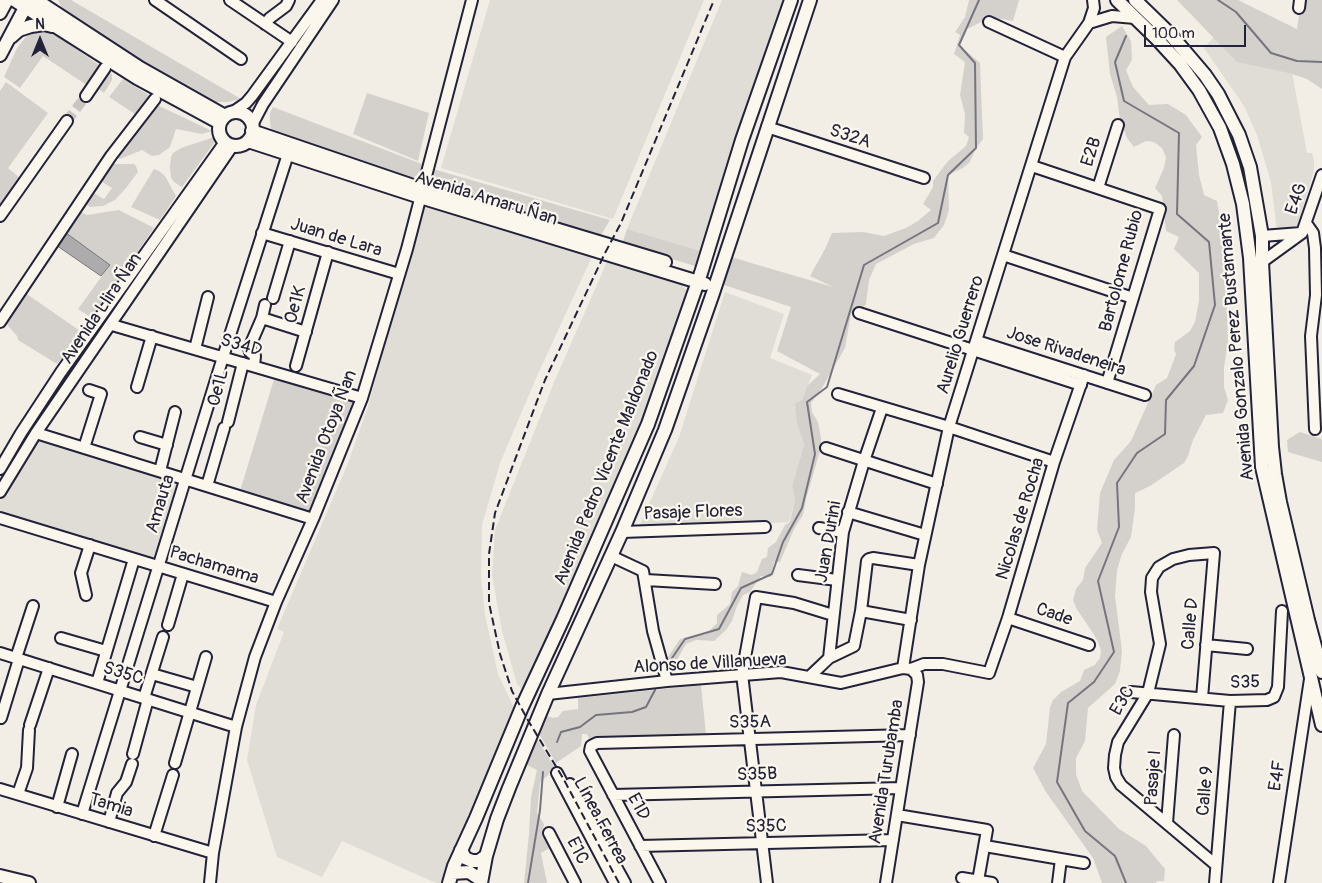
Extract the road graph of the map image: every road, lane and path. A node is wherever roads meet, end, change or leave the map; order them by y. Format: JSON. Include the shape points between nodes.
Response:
{"nodes":[{"id":1,"x":7,"y":0,"type":"edge"},
{"id":2,"x":14,"y":0,"type":"edge"},
{"id":3,"x":50,"y":0,"type":"edge"},
{"id":4,"x":155,"y":0,"type":"edge"},
{"id":5,"x":289,"y":0,"type":"edge"},
{"id":6,"x":322,"y":0,"type":"edge"},
{"id":7,"x":333,"y":0,"type":"edge"},
{"id":8,"x":472,"y":0,"type":"edge"},
{"id":9,"x":791,"y":0,"type":"edge"},
{"id":10,"x":810,"y":0,"type":"edge"},
{"id":11,"x":1093,"y":0,"type":"edge"},
{"id":12,"x":1117,"y":0,"type":"edge"},
{"id":13,"x":1135,"y":0,"type":"edge"},
{"id":14,"x":233,"y":1,"type":"edge"},
{"id":15,"x":30,"y":3,"type":"edge"},
{"id":16,"x":0,"y":14,"type":"edge"},
{"id":17,"x":58,"y":14,"type":"junction"},
{"id":18,"x":1135,"y":18,"type":"junction"},
{"id":19,"x":988,"y":22,"type":"dead end"},
{"id":20,"x":1089,"y":23,"type":"junction"},
{"id":21,"x":265,"y":24,"type":"junction"},
{"id":22,"x":57,"y":27,"type":"junction"},
{"id":23,"x":9,"y":38,"type":"junction"},
{"id":24,"x":292,"y":42,"type":"junction"},
{"id":25,"x":0,"y":55,"type":"edge"},
{"id":26,"x":1065,"y":58,"type":"junction"},
{"id":27,"x":241,"y":59,"type":"dead end"},
{"id":28,"x":105,"y":68,"type":"dead end"},
{"id":29,"x":86,"y":96,"type":"tunnel mouth"},
{"id":30,"x":155,"y":99,"type":"dead end"},
{"id":31,"x":226,"y":117,"type":"junction"},
{"id":32,"x":67,"y":121,"type":"tunnel mouth"},
{"id":33,"x":1118,"y":125,"type":"dead end"},
{"id":34,"x":767,"y":127,"type":"junction"},
{"id":35,"x":251,"y":132,"type":"junction"},
{"id":36,"x":229,"y":144,"type":"junction"},
{"id":37,"x":288,"y":154,"type":"junction"},
{"id":38,"x":1032,"y":166,"type":"junction"},
{"id":39,"x":1322,"y":175,"type":"edge"},
{"id":40,"x":924,"y":178,"type":"dead end"},
{"id":41,"x":1098,"y":188,"type":"junction"},
{"id":42,"x":421,"y":193,"type":"junction"},
{"id":43,"x":0,"y":216,"type":"edge"},
{"id":44,"x":1306,"y":223,"type":"junction"},
{"id":45,"x":262,"y":233,"type":"junction"},
{"id":46,"x":1302,"y":233,"type":"junction"},
{"id":47,"x":1262,"y":236,"type":"junction"},
{"id":48,"x":290,"y":241,"type":"junction"},
{"id":49,"x":328,"y":252,"type":"junction"},
{"id":50,"x":1003,"y":255,"type":"junction"},
{"id":51,"x":1262,"y":262,"type":"junction"},
{"id":52,"x":399,"y":274,"type":"junction"},
{"id":53,"x":700,"y":277,"type":"junction"},
{"id":54,"x":716,"y":284,"type":"junction"},
{"id":55,"x":208,"y":297,"type":"dead end"},
{"id":56,"x":273,"y":298,"type":"dead end"},
{"id":57,"x":1133,"y":298,"type":"junction"},
{"id":58,"x":265,"y":305,"type":"dead end"},
{"id":59,"x":859,"y":313,"type":"dead end"},
{"id":60,"x":262,"y":318,"type":"junction"},
{"id":61,"x":0,"y":322,"type":"edge"},
{"id":62,"x":112,"y":324,"type":"junction"},
{"id":63,"x":306,"y":332,"type":"junction"},
{"id":64,"x":152,"y":336,"type":"junction"},
{"id":65,"x":1260,"y":338,"type":"junction"},
{"id":66,"x":975,"y":346,"type":"junction"},
{"id":67,"x":195,"y":349,"type":"junction"},
{"id":68,"x":223,"y":357,"type":"junction"},
{"id":69,"x":243,"y":363,"type":"junction"},
{"id":70,"x":254,"y":366,"type":"junction"},
{"id":71,"x":296,"y":366,"type":"dead end"},
{"id":72,"x":1082,"y":380,"type":"junction"},
{"id":73,"x":1107,"y":383,"type":"junction"},
{"id":74,"x":137,"y":387,"type":"dead end"},
{"id":75,"x":89,"y":390,"type":"dead end"},
{"id":76,"x":838,"y":394,"type":"dead end"},
{"id":77,"x":1145,"y":395,"type":"dead end"},
{"id":78,"x":362,"y":398,"type":"junction"},
{"id":79,"x":882,"y":408,"type":"junction"},
{"id":80,"x":175,"y":412,"type":"dead end"},
{"id":81,"x":949,"y":427,"type":"junction"},
{"id":82,"x":1315,"y":430,"type":"dead end"},
{"id":83,"x":36,"y":433,"type":"junction"},
{"id":84,"x":140,"y":437,"type":"dead end"},
{"id":85,"x":167,"y":445,"type":"junction"},
{"id":86,"x":84,"y":448,"type":"junction"},
{"id":87,"x":826,"y":448,"type":"dead end"},
{"id":88,"x":864,"y":461,"type":"junction"},
{"id":89,"x":1054,"y":462,"type":"junction"},
{"id":90,"x":0,"y":469,"type":"edge"},
{"id":91,"x":160,"y":471,"type":"junction"},
{"id":92,"x":186,"y":479,"type":"junction"},
{"id":93,"x":936,"y":484,"type":"junction"},
{"id":94,"x":207,"y":486,"type":"junction"},
{"id":95,"x":0,"y":492,"type":"edge"},
{"id":96,"x":848,"y":512,"type":"junction"},
{"id":97,"x":0,"y":518,"type":"edge"},
{"id":98,"x":313,"y":519,"type":"junction"},
{"id":99,"x":764,"y":527,"type":"dead end"},
{"id":100,"x":819,"y":528,"type":"dead end"},
{"id":101,"x":622,"y":532,"type":"junction"},
{"id":102,"x":843,"y":532,"type":"junction"},
{"id":103,"x":925,"y":536,"type":"junction"},
{"id":104,"x":90,"y":545,"type":"junction"},
{"id":105,"x":1214,"y":552,"type":"joint"},
{"id":106,"x":611,"y":556,"type":"junction"},
{"id":107,"x":134,"y":558,"type":"junction"},
{"id":108,"x":159,"y":566,"type":"junction"},
{"id":109,"x":919,"y":566,"type":"junction"},
{"id":110,"x":183,"y":574,"type":"junction"},
{"id":111,"x":798,"y":575,"type":"dead end"},
{"id":112,"x":646,"y":580,"type":"junction"},
{"id":113,"x":838,"y":580,"type":"junction"},
{"id":114,"x":715,"y":584,"type":"dead end"},
{"id":115,"x":86,"y":595,"type":"dead end"},
{"id":116,"x":276,"y":602,"type":"junction"},
{"id":117,"x":33,"y":606,"type":"dead end"},
{"id":118,"x":861,"y":611,"type":"junction"},
{"id":119,"x":1282,"y":611,"type":"dead end"},
{"id":120,"x":833,"y":615,"type":"junction"},
{"id":121,"x":1008,"y":618,"type":"junction"},
{"id":122,"x":911,"y":620,"type":"junction"},
{"id":123,"x":168,"y":625,"type":"dead end"},
{"id":124,"x":163,"y":637,"type":"dead end"},
{"id":125,"x":61,"y":638,"type":"dead end"},
{"id":126,"x":1089,"y":644,"type":"dead end"},
{"id":127,"x":1206,"y":645,"type":"junction"},
{"id":128,"x":1247,"y":649,"type":"dead end"},
{"id":129,"x":106,"y":651,"type":"junction"},
{"id":130,"x":0,"y":653,"type":"edge"},
{"id":131,"x":206,"y":657,"type":"dead end"},
{"id":132,"x":18,"y":658,"type":"junction"},
{"id":133,"x":829,"y":658,"type":"junction"},
{"id":134,"x":48,"y":668,"type":"junction"},
{"id":135,"x":907,"y":668,"type":"junction"},
{"id":136,"x":989,"y":673,"type":"joint"},
{"id":137,"x":152,"y":674,"type":"junction"},
{"id":138,"x":742,"y":674,"type":"junction"},
{"id":139,"x":1316,"y":674,"type":"edge"},
{"id":140,"x":808,"y":677,"type":"junction"},
{"id":141,"x":667,"y":681,"type":"junction"},
{"id":142,"x":96,"y":683,"type":"junction"},
{"id":143,"x":197,"y":687,"type":"junction"},
{"id":144,"x":120,"y":690,"type":"junction"},
{"id":145,"x":1131,"y":692,"type":"dead end"},
{"id":146,"x":548,"y":694,"type":"junction"},
{"id":147,"x":1148,"y":694,"type":"junction"},
{"id":148,"x":1202,"y":698,"type":"junction"},
{"id":149,"x":146,"y":699,"type":"junction"},
{"id":150,"x":1230,"y":701,"type":"junction"},
{"id":151,"x":190,"y":712,"type":"junction"},
{"id":152,"x":1,"y":718,"type":"dead end"},
{"id":153,"x":1322,"y":725,"type":"edge"},
{"id":154,"x":236,"y":727,"type":"junction"},
{"id":155,"x":910,"y":735,"type":"junction"},
{"id":156,"x":1174,"y":735,"type":"dead end"},
{"id":157,"x":750,"y":739,"type":"junction"},
{"id":158,"x":591,"y":746,"type":"joint"},
{"id":159,"x":72,"y":754,"type":"dead end"},
{"id":160,"x":175,"y":763,"type":"dead end"},
{"id":161,"x":557,"y":774,"type":"dead end"},
{"id":162,"x":173,"y":775,"type":"dead end"},
{"id":163,"x":569,"y":782,"type":"dead end"},
{"id":164,"x":901,"y":788,"type":"junction"},
{"id":165,"x":0,"y":789,"type":"edge"},
{"id":166,"x":756,"y":792,"type":"junction"},
{"id":167,"x":18,"y":794,"type":"junction"},
{"id":168,"x":614,"y":795,"type":"junction"},
{"id":169,"x":56,"y":807,"type":"junction"},
{"id":170,"x":82,"y":814,"type":"junction"},
{"id":171,"x":897,"y":815,"type":"junction"},
{"id":172,"x":109,"y":822,"type":"junction"},
{"id":173,"x":1167,"y":823,"type":"junction"},
{"id":174,"x":550,"y":833,"type":"dead end"},
{"id":175,"x":154,"y":836,"type":"junction"},
{"id":176,"x":893,"y":840,"type":"junction"},
{"id":177,"x":762,"y":843,"type":"junction"},
{"id":178,"x":640,"y":846,"type":"junction"},
{"id":179,"x":985,"y":846,"type":"junction"},
{"id":180,"x":462,"y":850,"type":"junction"},
{"id":181,"x":213,"y":853,"type":"junction"},
{"id":182,"x":486,"y":856,"type":"junction"},
{"id":183,"x":1061,"y":859,"type":"junction"},
{"id":184,"x":1084,"y":863,"type":"dead end"},
{"id":185,"x":1216,"y":865,"type":"junction"},
{"id":186,"x":0,"y":876,"type":"edge"},
{"id":187,"x":451,"y":878,"type":"edge"},
{"id":188,"x":962,"y":878,"type":"dead end"},
{"id":189,"x":978,"y":881,"type":"junction"},
{"id":190,"x":481,"y":882,"type":"edge"},
{"id":191,"x":29,"y":883,"type":"edge"},
{"id":192,"x":210,"y":883,"type":"edge"},
{"id":193,"x":575,"y":883,"type":"edge"},
{"id":194,"x":615,"y":883,"type":"edge"},
{"id":195,"x":625,"y":883,"type":"edge"},
{"id":196,"x":660,"y":883,"type":"edge"},
{"id":197,"x":767,"y":883,"type":"edge"},
{"id":198,"x":886,"y":883,"type":"edge"},
{"id":199,"x":992,"y":883,"type":"edge"},
{"id":200,"x":1058,"y":883,"type":"edge"},
{"id":201,"x":1215,"y":883,"type":"edge"},
{"id":202,"x":1279,"y":883,"type":"edge"}],
"edges":[{"from":1,"to":16,"type":"main road"},
{"from":2,"to":15,"type":"main road"},
{"from":3,"to":17,"type":"main road"},
{"from":4,"to":27,"type":"street"},
{"from":5,"to":21,"type":"street"},
{"from":6,"to":24,"type":"street"},
{"from":7,"to":35,"type":"street","via":[[263,104]]},
{"from":8,"to":42,"type":"street","name":"Avenida Otoya Ñan"},
{"from":9,"to":53,"type":"main road","name":"Avenida Pedro Vicente Maldonado","via":[[742,140]]},
{"from":10,"to":34,"type":"main road","name":"Avenida Pedro Vicente Maldonado"},
{"from":11,"to":20,"type":"street","name":"Aurelio Guerrero"},
{"from":12,"to":18,"type":"main road","name":"Avenida Gonzalo Perez Bustamante"},
{"from":13,"to":47,"type":"main road","name":"Avenida Gonzalo Perez Bustamante","via":[[1170,34],[1205,75],[1221,100],[1239,135],[1250,168]]},
{"from":14,"to":21,"type":"street"},
{"from":15,"to":17,"type":"main road"},
{"from":15,"to":22,"type":"main road"},
{"from":15,"to":23,"type":"main road"},
{"from":17,"to":31,"type":"main road","via":[[140,68]]},
{"from":18,"to":20,"type":"street","via":[[1112,16]]},
{"from":18,"to":65,"type":"main road","name":"Avenida Gonzalo Perez Bustamante","via":[[1180,64],[1220,128],[1243,204]]},
{"from":19,"to":26,"type":"street"},
{"from":20,"to":26,"type":"street","name":"Aurelio Guerrero"},
{"from":21,"to":24,"type":"street"},
{"from":22,"to":23,"type":"main road","via":[[31,26]]},
{"from":22,"to":31,"type":"main road","via":[[137,78]]},
{"from":23,"to":25,"type":"main road"},
{"from":24,"to":31,"type":"street","via":[[246,103]]},
{"from":26,"to":38,"type":"street","name":"Aurelio Guerrero"},
{"from":28,"to":29,"type":"street"},
{"from":30,"to":61,"type":"street","via":[[111,156]]},
{"from":31,"to":35,"type":"main road","via":[[245,115]]},
{"from":31,"to":36,"type":"main road","via":[[219,130]]},
{"from":32,"to":43,"type":"street"},
{"from":33,"to":41,"type":"street","name":"E2B"},
{"from":34,"to":40,"type":"street","name":"S32A"},
{"from":34,"to":54,"type":"main road","name":"Avenida Pedro Vicente Maldonado"},
{"from":35,"to":36,"type":"main road","via":[[241,145]]},
{"from":35,"to":37,"type":"main road","name":"Avenida Amaru Ñan"},
{"from":35,"to":42,"type":"main road","name":"Avenida Amaru Ñan"},
{"from":36,"to":62,"type":"street","name":"Avenida Llira Ñan"},
{"from":36,"to":90,"type":"street","name":"Avenida Llira Ñan","via":[[61,372]]},
{"from":37,"to":42,"type":"main road","name":"Avenida Amaru Ñan"},
{"from":37,"to":45,"type":"street","name":"Amauta"},
{"from":38,"to":41,"type":"street","name":"Bartolome Rubio"},
{"from":38,"to":50,"type":"street","name":"Aurelio Guerrero"},
{"from":39,"to":44,"type":"street","name":"E4G"},
{"from":41,"to":57,"type":"street","name":"Bartolome Rubio","via":[[1160,209]]},
{"from":42,"to":52,"type":"street","name":"Avenida Otoya Ñan"},
{"from":42,"to":53,"type":"main road","name":"Avenida Amaru Ñan"},
{"from":44,"to":46,"type":"street","name":"E4G"},
{"from":44,"to":82,"type":"street","via":[[1313,233],[1315,248],[1316,295],[1311,336]]},
{"from":45,"to":48,"type":"street","name":"Juan de Lara"},
{"from":45,"to":68,"type":"street","name":"Amauta"},
{"from":46,"to":47,"type":"street","name":"E4G"},
{"from":46,"to":51,"type":"street","name":"E4G"},
{"from":47,"to":51,"type":"main road","name":"Avenida Gonzalo Perez Bustamante"},
{"from":48,"to":49,"type":"street","name":"Juan de Lara"},
{"from":48,"to":56,"type":"street"},
{"from":49,"to":52,"type":"street","name":"Juan de Lara"},
{"from":49,"to":63,"type":"street","name":"Oe1K"},
{"from":50,"to":57,"type":"street"},
{"from":50,"to":66,"type":"street","name":"Aurelio Guerrero"},
{"from":51,"to":65,"type":"main road","name":"Avenida Gonzalo Perez Bustamante"},
{"from":52,"to":78,"type":"street","name":"Avenida Otoya Ñan"},
{"from":53,"to":54,"type":"main road","name":"Avenida Amaru Ñan"},
{"from":53,"to":180,"type":"main road","name":"Avenida Pedro Vicente Maldonado","via":[[648,424]]},
{"from":54,"to":101,"type":"main road","name":"Avenida Pedro Vicente Maldonado","via":[[666,430]]},
{"from":55,"to":67,"type":"street"},
{"from":57,"to":73,"type":"street","name":"Bartolome Rubio"},
{"from":58,"to":60,"type":"street","name":"Oe1L"},
{"from":59,"to":66,"type":"street","name":"Jose Rivadeneira"},
{"from":60,"to":63,"type":"street"},
{"from":60,"to":70,"type":"street","name":"Oe1L","via":[[249,348],[255,356]]},
{"from":62,"to":64,"type":"street","name":"S34D"},
{"from":62,"to":83,"type":"street","name":"Avenida Llira Ñan"},
{"from":63,"to":71,"type":"street","name":"Oe1K"},
{"from":64,"to":67,"type":"street","name":"S34D"},
{"from":64,"to":74,"type":"street"},
{"from":65,"to":139,"type":"main road","name":"Avenida Gonzalo Perez Bustamante","via":[[1275,474],[1308,620]]},
{"from":66,"to":72,"type":"street","name":"Jose Rivadeneira"},
{"from":66,"to":81,"type":"street","name":"Aurelio Guerrero"},
{"from":67,"to":68,"type":"street","name":"S34D"},
{"from":68,"to":69,"type":"street","name":"S34D"},
{"from":68,"to":92,"type":"street","name":"Amauta"},
{"from":69,"to":70,"type":"street","name":"S34D"},
{"from":69,"to":94,"type":"street","name":"Oe1L"},
{"from":70,"to":78,"type":"street","name":"S34D"},
{"from":72,"to":73,"type":"street","name":"Jose Rivadeneira"},
{"from":72,"to":89,"type":"street","name":"Nicolas de Rocha"},
{"from":73,"to":77,"type":"street","name":"Jose Rivadeneira"},
{"from":75,"to":86,"type":"street","via":[[101,394]]},
{"from":76,"to":79,"type":"street"},
{"from":78,"to":98,"type":"street","name":"Avenida Otoya Ñan"},
{"from":79,"to":81,"type":"street"},
{"from":79,"to":88,"type":"street","name":"Juan Durini"},
{"from":80,"to":85,"type":"street"},
{"from":81,"to":89,"type":"street"},
{"from":81,"to":93,"type":"street","name":"Aurelio Guerrero"},
{"from":83,"to":86,"type":"street"},
{"from":83,"to":95,"type":"street","name":"Avenida Llira Ñan"},
{"from":84,"to":85,"type":"street"},
{"from":85,"to":91,"type":"street"},
{"from":86,"to":91,"type":"street"},
{"from":87,"to":88,"type":"street"},
{"from":88,"to":93,"type":"street"},
{"from":88,"to":96,"type":"street","name":"Juan Durini"},
{"from":89,"to":121,"type":"street","name":"Nicolas de Rocha"},
{"from":91,"to":92,"type":"street"},
{"from":92,"to":94,"type":"street"},
{"from":92,"to":108,"type":"street","name":"Amauta"},
{"from":93,"to":103,"type":"street","name":"Aurelio Guerrero"},
{"from":94,"to":98,"type":"street"},
{"from":96,"to":102,"type":"street","name":"Juan Durini"},
{"from":96,"to":103,"type":"street"},
{"from":97,"to":104,"type":"street","name":"Pachamama"},
{"from":98,"to":116,"type":"street","name":"Avenida Otoya Ñan"},
{"from":99,"to":101,"type":"street","name":"Pasaje Flores"},
{"from":100,"to":102,"type":"street"},
{"from":101,"to":106,"type":"main road","name":"Avenida Pedro Vicente Maldonado"},
{"from":102,"to":113,"type":"street","name":"Juan Durini"},
{"from":103,"to":109,"type":"street","name":"Aurelio Guerrero"},
{"from":104,"to":107,"type":"street","name":"Pachamama"},
{"from":104,"to":115,"type":"street","via":[[81,572]]},
{"from":105,"to":127,"type":"street","name":"Calle D"},
{"from":105,"to":147,"type":"street","name":"E3C","via":[[1173,559],[1159,567],[1152,578],[1151,592],[1160,644]]},
{"from":106,"to":112,"type":"street","via":[[643,571]]},
{"from":106,"to":146,"type":"main road","name":"Avenida Pedro Vicente Maldonado"},
{"from":107,"to":108,"type":"street","name":"Pachamama"},
{"from":107,"to":129,"type":"street"},
{"from":108,"to":110,"type":"street","name":"Pachamama"},
{"from":108,"to":144,"type":"street","name":"Amauta"},
{"from":109,"to":118,"type":"street","via":[[869,558]]},
{"from":109,"to":122,"type":"street","name":"Aurelio Guerrero"},
{"from":110,"to":116,"type":"street","name":"Pachamama"},
{"from":110,"to":123,"type":"street"},
{"from":111,"to":113,"type":"street"},
{"from":112,"to":114,"type":"street"},
{"from":112,"to":141,"type":"street","via":[[653,631]]},
{"from":113,"to":120,"type":"street","name":"Juan Durini"},
{"from":116,"to":154,"type":"street","name":"Avenida Otoya Ñan","via":[[255,657]]},
{"from":117,"to":132,"type":"street"},
{"from":118,"to":122,"type":"street"},
{"from":118,"to":133,"type":"street","via":[[854,646]]},
{"from":119,"to":150,"type":"street","name":"S35","via":[[1278,688],[1274,696],[1267,700]]},
{"from":120,"to":133,"type":"street","name":"Juan Durini"},
{"from":120,"to":138,"type":"street","via":[[794,603],[756,597]]},
{"from":121,"to":126,"type":"street","name":"Cade"},
{"from":121,"to":136,"type":"street","name":"Nicolas de Rocha"},
{"from":122,"to":135,"type":"street","name":"Aurelio Guerrero"},
{"from":124,"to":137,"type":"street"},
{"from":125,"to":129,"type":"street"},
{"from":127,"to":128,"type":"street"},
{"from":127,"to":148,"type":"street","name":"Calle D"},
{"from":129,"to":142,"type":"street"},
{"from":130,"to":132,"type":"street","name":"S35C"},
{"from":131,"to":143,"type":"street"},
{"from":132,"to":134,"type":"street","name":"S35C"},
{"from":132,"to":152,"type":"street"},
{"from":133,"to":140,"type":"street"},
{"from":134,"to":142,"type":"street","name":"S35C"},
{"from":134,"to":167,"type":"street","via":[[30,728],[27,768]]},
{"from":135,"to":136,"type":"street","name":"Alonso de Villanueva","via":[[943,664]]},
{"from":135,"to":140,"type":"street","name":"Alonso de Villanueva","via":[[842,683]]},
{"from":135,"to":155,"type":"street","name":"Avenida Turubamba","via":[[917,675],[918,682]]},
{"from":137,"to":143,"type":"street"},
{"from":137,"to":149,"type":"street"},
{"from":138,"to":140,"type":"street","name":"Alonso de Villanueva","via":[[781,672]]},
{"from":138,"to":141,"type":"street","name":"Alonso de Villanueva"},
{"from":138,"to":157,"type":"street"},
{"from":139,"to":153,"type":"main road","name":"Avenida Gonzalo Perez Bustamante"},
{"from":139,"to":202,"type":"street","name":"E4F"},
{"from":141,"to":146,"type":"street","name":"Alonso de Villanueva"},
{"from":142,"to":144,"type":"street","name":"S35C"},
{"from":143,"to":151,"type":"street"},
{"from":144,"to":149,"type":"street","name":"S35C"},
{"from":144,"to":170,"type":"street","name":"Amauta"},
{"from":145,"to":147,"type":"street","name":"S35"},
{"from":146,"to":182,"type":"main road","name":"Avenida Pedro Vicente Maldonado","via":[[497,819]]},
{"from":147,"to":148,"type":"street","name":"S35"},
{"from":147,"to":173,"type":"street","name":"E3C","via":[[1118,742],[1114,768],[1121,785]]},
{"from":148,"to":150,"type":"street","name":"S35"},
{"from":149,"to":151,"type":"street","name":"S35C"},
{"from":149,"to":172,"type":"street","via":[[126,782],[117,794]]},
{"from":150,"to":185,"type":"street","name":"Calle 9"},
{"from":151,"to":154,"type":"street","name":"S35C"},
{"from":151,"to":160,"type":"street"},
{"from":154,"to":181,"type":"street","name":"Avenida Otoya Ñan"},
{"from":155,"to":157,"type":"street","name":"S35A"},
{"from":155,"to":164,"type":"street","name":"Avenida Turubamba"},
{"from":156,"to":173,"type":"street","name":"Pasaje I"},
{"from":157,"to":158,"type":"street","name":"S35A","via":[[597,743]]},
{"from":157,"to":166,"type":"street"},
{"from":158,"to":168,"type":"street","name":"E1D","via":[[590,751]]},
{"from":159,"to":169,"type":"street"},
{"from":161,"to":194,"type":"street","name":"Línea Ferrea"},
{"from":162,"to":175,"type":"street"},
{"from":163,"to":195,"type":"street","name":"Línea Ferrea"},
{"from":164,"to":166,"type":"street","name":"S35B"},
{"from":164,"to":171,"type":"street","name":"Avenida Turubamba"},
{"from":165,"to":167,"type":"street","name":"Tamia"},
{"from":166,"to":168,"type":"street","name":"S35B"},
{"from":166,"to":177,"type":"street"},
{"from":167,"to":169,"type":"street","name":"Tamia"},
{"from":168,"to":178,"type":"street","name":"E1D"},
{"from":169,"to":170,"type":"street","name":"Tamia"},
{"from":170,"to":172,"type":"street","name":"Tamia"},
{"from":171,"to":176,"type":"street","name":"Avenida Turubamba"},
{"from":171,"to":179,"type":"street","via":[[987,830]]},
{"from":172,"to":175,"type":"street","name":"Tamia"},
{"from":173,"to":185,"type":"street","name":"E3C"},
{"from":174,"to":193,"type":"street","name":"E1C"},
{"from":175,"to":181,"type":"street","name":"Tamia"},
{"from":176,"to":177,"type":"street","name":"S35C"},
{"from":176,"to":198,"type":"street","name":"Avenida Turubamba"},
{"from":177,"to":178,"type":"street","name":"S35C"},
{"from":177,"to":197,"type":"street"},
{"from":178,"to":196,"type":"street","name":"E1D"},
{"from":179,"to":183,"type":"street"},
{"from":179,"to":189,"type":"street"},
{"from":180,"to":182,"type":"main road","via":[[465,858],[472,862]]},
{"from":180,"to":187,"type":"main road","name":"Avenida Pedro Vicente Maldonado"},
{"from":181,"to":192,"type":"street","name":"Avenida Otoya Ñan"},
{"from":182,"to":190,"type":"main road","name":"Avenida Pedro Vicente Maldonado"},
{"from":183,"to":184,"type":"street"},
{"from":183,"to":200,"type":"street"},
{"from":185,"to":201,"type":"street","name":"Calle 9"},
{"from":186,"to":191,"type":"main road"},
{"from":187,"to":190,"type":"main road","via":[[469,872]]},
{"from":188,"to":189,"type":"street"},
{"from":189,"to":199,"type":"street"}]}
